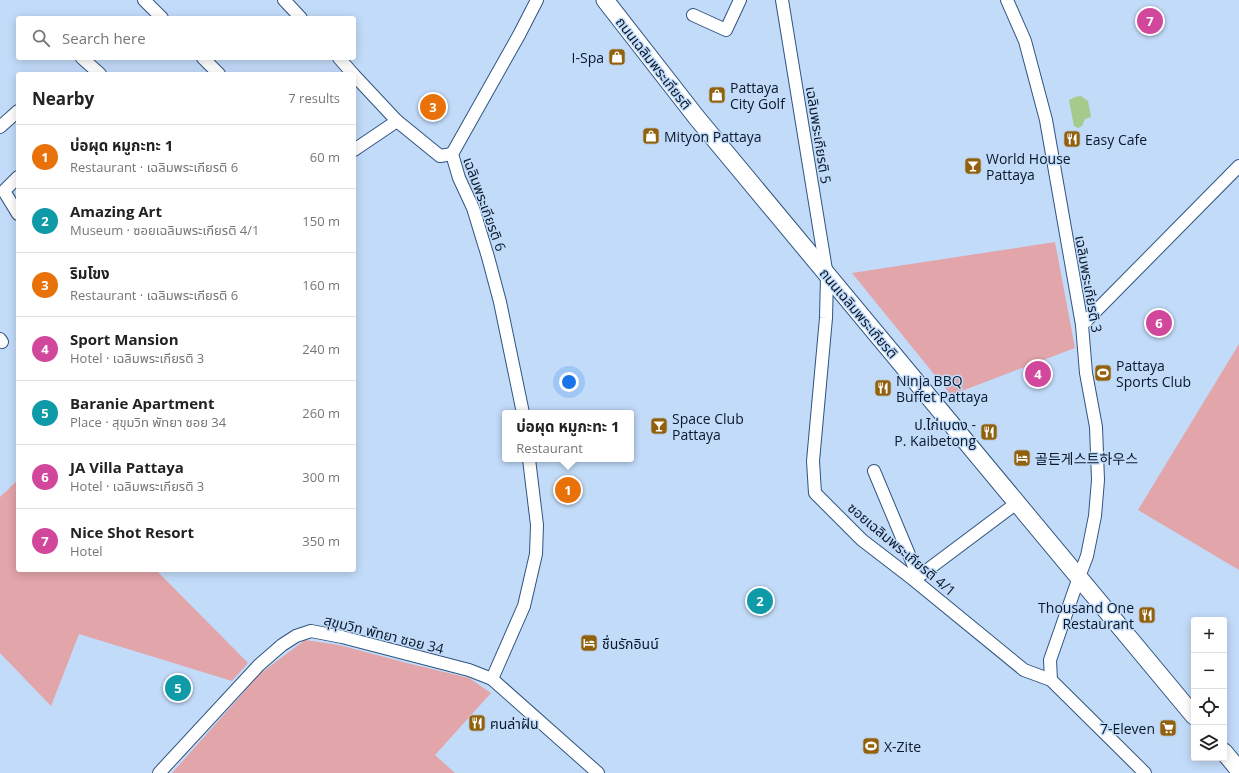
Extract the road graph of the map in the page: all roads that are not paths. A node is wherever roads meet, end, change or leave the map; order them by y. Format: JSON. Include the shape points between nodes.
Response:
{"nodes":[{"id":1,"x":144,"y":0,"type":"edge"},
{"id":2,"x":284,"y":0,"type":"edge"},
{"id":3,"x":537,"y":0,"type":"edge"},
{"id":4,"x":605,"y":0,"type":"edge"},
{"id":5,"x":740,"y":0,"type":"edge"},
{"id":6,"x":782,"y":0,"type":"edge"},
{"id":7,"x":1007,"y":0,"type":"edge"},
{"id":8,"x":693,"y":15,"type":"dead end"},
{"id":9,"x":160,"y":16,"type":"edge"},
{"id":10,"x":299,"y":16,"type":"edge"},
{"id":11,"x":84,"y":60,"type":"edge"},
{"id":12,"x":341,"y":60,"type":"edge"},
{"id":13,"x":205,"y":66,"type":"edge"},
{"id":14,"x":98,"y":72,"type":"edge"},
{"id":15,"x":216,"y":72,"type":"edge"},
{"id":16,"x":352,"y":72,"type":"edge"},
{"id":17,"x":356,"y":76,"type":"edge"},
{"id":18,"x":16,"y":113,"type":"edge"},
{"id":19,"x":397,"y":120,"type":"junction"},
{"id":20,"x":0,"y":127,"type":"edge"},
{"id":21,"x":356,"y":149,"type":"edge"},
{"id":22,"x":452,"y":154,"type":"junction"},
{"id":23,"x":1239,"y":166,"type":"edge"},
{"id":24,"x":16,"y":179,"type":"edge"},
{"id":25,"x":16,"y":211,"type":"edge"},
{"id":26,"x":827,"y":276,"type":"junction"},
{"id":27,"x":1082,"y":325,"type":"junction"},
{"id":28,"x":522,"y":410,"type":"edge"},
{"id":29,"x":529,"y":462,"type":"edge"},
{"id":30,"x":874,"y":471,"type":"dead end"},
{"id":31,"x":1018,"y":502,"type":"junction"},
{"id":32,"x":1079,"y":577,"type":"junction"},
{"id":33,"x":916,"y":578,"type":"junction"},
{"id":34,"x":492,"y":679,"type":"junction"},
{"id":35,"x":1051,"y":680,"type":"junction"},
{"id":36,"x":1191,"y":712,"type":"edge"},
{"id":37,"x":1227,"y":756,"type":"edge"},
{"id":38,"x":1239,"y":770,"type":"edge"},
{"id":39,"x":159,"y":773,"type":"edge"},
{"id":40,"x":598,"y":773,"type":"edge"},
{"id":41,"x":1145,"y":773,"type":"edge"}],
"edges":[{"from":1,"to":9,"type":"street"},
{"from":2,"to":10,"type":"street"},
{"from":3,"to":22,"type":"street","name":"เฉลิมพระเกียรติ 6"},
{"from":4,"to":26,"type":"main road","name":"ถนนเฉลิมพระเกียรติ","via":[[697,118]]},
{"from":5,"to":8,"type":"street","via":[[726,30]]},
{"from":6,"to":26,"type":"street","name":"เฉลิมพระเกียรติ 5"},
{"from":7,"to":27,"type":"street","name":"เฉลิมพระเกียรติ 3","via":[[1025,41],[1046,120]]},
{"from":11,"to":14,"type":"street"},
{"from":12,"to":16,"type":"street"},
{"from":13,"to":15,"type":"street"},
{"from":17,"to":19,"type":"street"},
{"from":18,"to":20,"type":"street"},
{"from":19,"to":21,"type":"street"},
{"from":19,"to":22,"type":"street","via":[[440,156]]},
{"from":22,"to":28,"type":"street","name":"เฉลิมพระเกียรติ 6","via":[[459,178],[473,208],[488,257]]},
{"from":23,"to":27,"type":"street"},
{"from":24,"to":25,"type":"street","via":[[4,191]]},
{"from":26,"to":31,"type":"main road","name":"ถนนเฉลิมพระเกียรติ"},
{"from":26,"to":33,"type":"street","name":"ซอยเฉลิมพระเกียรติ 4/1","via":[[826,318],[813,461],[815,493],[862,540]]},
{"from":27,"to":32,"type":"street","name":"เฉลิมพระเกียรติ 3","via":[[1086,373],[1096,427],[1098,480],[1088,556]]},
{"from":29,"to":34,"type":"street","via":[[537,525],[536,554],[524,606]]},
{"from":30,"to":33,"type":"street"},
{"from":31,"to":32,"type":"main road","name":"ถนนเฉลิมพระเกียรติ"},
{"from":31,"to":33,"type":"street"},
{"from":32,"to":35,"type":"street","name":"เฉลิมพระเกียรติ 3","via":[[1050,660]]},
{"from":32,"to":36,"type":"main road","name":"ถนนเฉลิมพระเกียรติ"},
{"from":33,"to":35,"type":"street","name":"ซอยเฉลิมพระเกียรติ 4/1","via":[[1024,670]]},
{"from":34,"to":39,"type":"street","name":"สุขุมวิท พัทยา ซอย 34","via":[[469,670],[311,631],[296,636],[282,645],[259,665]]},
{"from":34,"to":40,"type":"street","name":"สุขุมวิท พัทยา ซอย 34"},
{"from":35,"to":41,"type":"street"},
{"from":37,"to":38,"type":"main road"}]}
